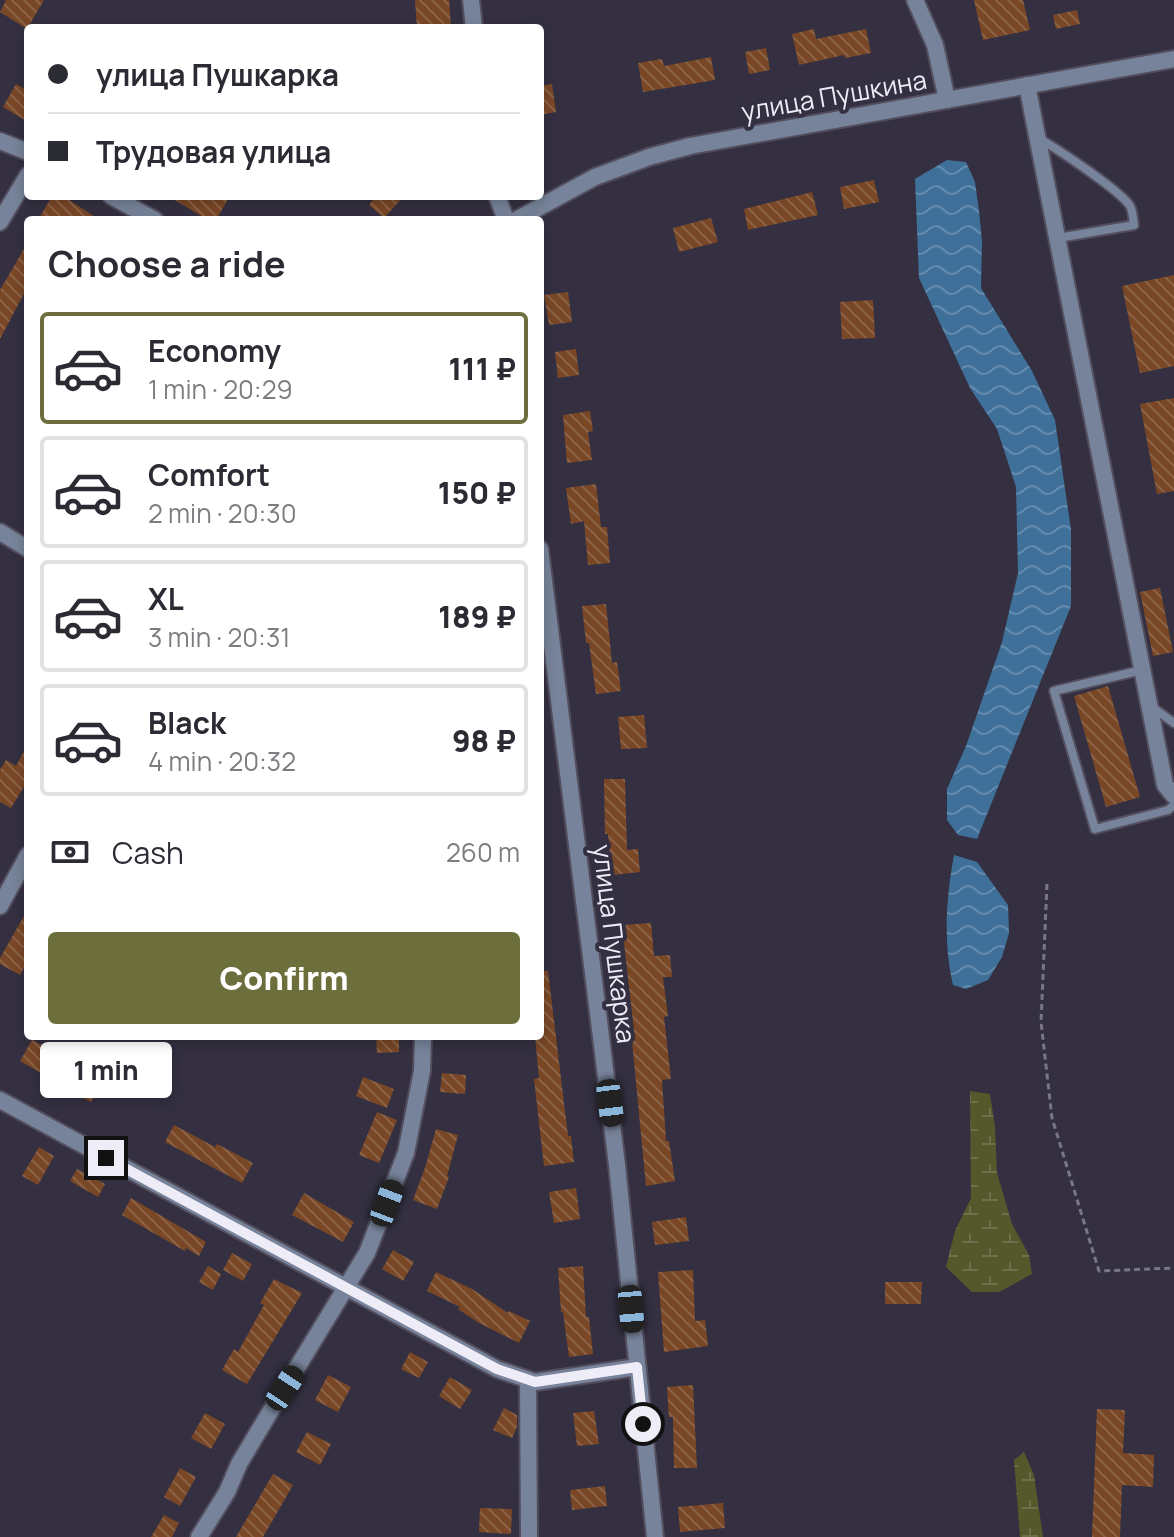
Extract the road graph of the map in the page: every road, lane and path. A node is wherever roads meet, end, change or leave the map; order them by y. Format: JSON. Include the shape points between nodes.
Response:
{"nodes":[{"id":1,"x":471,"y":0,"type":"edge"},
{"id":2,"x":915,"y":0,"type":"edge"},
{"id":3,"x":474,"y":24,"type":"edge"},
{"id":4,"x":1174,"y":59,"type":"edge"},
{"id":5,"x":1027,"y":85,"type":"junction"},
{"id":6,"x":947,"y":100,"type":"junction"},
{"id":7,"x":1038,"y":138,"type":"junction"},
{"id":8,"x":0,"y":141,"type":"edge"},
{"id":9,"x":24,"y":150,"type":"edge"},
{"id":10,"x":24,"y":182,"type":"edge"},
{"id":11,"x":118,"y":200,"type":"edge"},
{"id":12,"x":148,"y":216,"type":"edge"},
{"id":13,"x":523,"y":216,"type":"edge"},
{"id":14,"x":0,"y":222,"type":"edge"},
{"id":15,"x":1058,"y":238,"type":"junction"},
{"id":16,"x":0,"y":532,"type":"edge"},
{"id":17,"x":24,"y":547,"type":"edge"},
{"id":18,"x":544,"y":581,"type":"edge"},
{"id":19,"x":1143,"y":670,"type":"junction"},
{"id":20,"x":1150,"y":705,"type":"junction"},
{"id":21,"x":1174,"y":723,"type":"edge"},
{"id":22,"x":1174,"y":796,"type":"edge"},
{"id":23,"x":1174,"y":805,"type":"edge"},
{"id":24,"x":24,"y":862,"type":"edge"},
{"id":25,"x":1047,"y":884,"type":"dead end"},
{"id":26,"x":0,"y":906,"type":"edge"},
{"id":27,"x":423,"y":1040,"type":"edge"},
{"id":28,"x":0,"y":1100,"type":"edge"},
{"id":29,"x":1174,"y":1268,"type":"edge"},
{"id":30,"x":346,"y":1288,"type":"junction"},
{"id":31,"x":637,"y":1367,"type":"junction"},
{"id":32,"x":528,"y":1380,"type":"junction"},
{"id":33,"x":199,"y":1537,"type":"edge"},
{"id":34,"x":529,"y":1537,"type":"edge"},
{"id":35,"x":655,"y":1537,"type":"edge"}],
"edges":[{"from":1,"to":3,"type":"street"},
{"from":2,"to":6,"type":"street","via":[[935,45]]},
{"from":4,"to":5,"type":"street","name":"улица Пушкина"},
{"from":5,"to":6,"type":"street","name":"улица Пушкина"},
{"from":5,"to":7,"type":"street"},
{"from":6,"to":13,"type":"street","name":"улица Пушкина","via":[[649,157],[595,177]]},
{"from":7,"to":15,"type":"street"},
{"from":7,"to":15,"type":"lane","via":[[1064,152],[1129,205],[1134,220],[1134,225]]},
{"from":8,"to":9,"type":"street"},
{"from":10,"to":14,"type":"street"},
{"from":11,"to":12,"type":"street"},
{"from":15,"to":19,"type":"street"},
{"from":16,"to":17,"type":"street"},
{"from":18,"to":31,"type":"street","name":"улица Пушкарка"},
{"from":19,"to":20,"type":"street"},
{"from":19,"to":23,"type":"lane","via":[[1054,691],[1095,829]]},
{"from":20,"to":21,"type":"lane"},
{"from":20,"to":22,"type":"street","via":[[1165,785]]},
{"from":24,"to":26,"type":"street"},
{"from":25,"to":29,"type":"path","via":[[1041,1022],[1052,1118],[1099,1271]]},
{"from":27,"to":30,"type":"street","via":[[406,1153],[367,1253]]},
{"from":28,"to":30,"type":"street"},
{"from":30,"to":32,"type":"street","via":[[497,1369]]},
{"from":30,"to":33,"type":"street"},
{"from":31,"to":32,"type":"street"},
{"from":31,"to":35,"type":"street","name":"улица Пушкарка"},
{"from":32,"to":34,"type":"street"}]}
